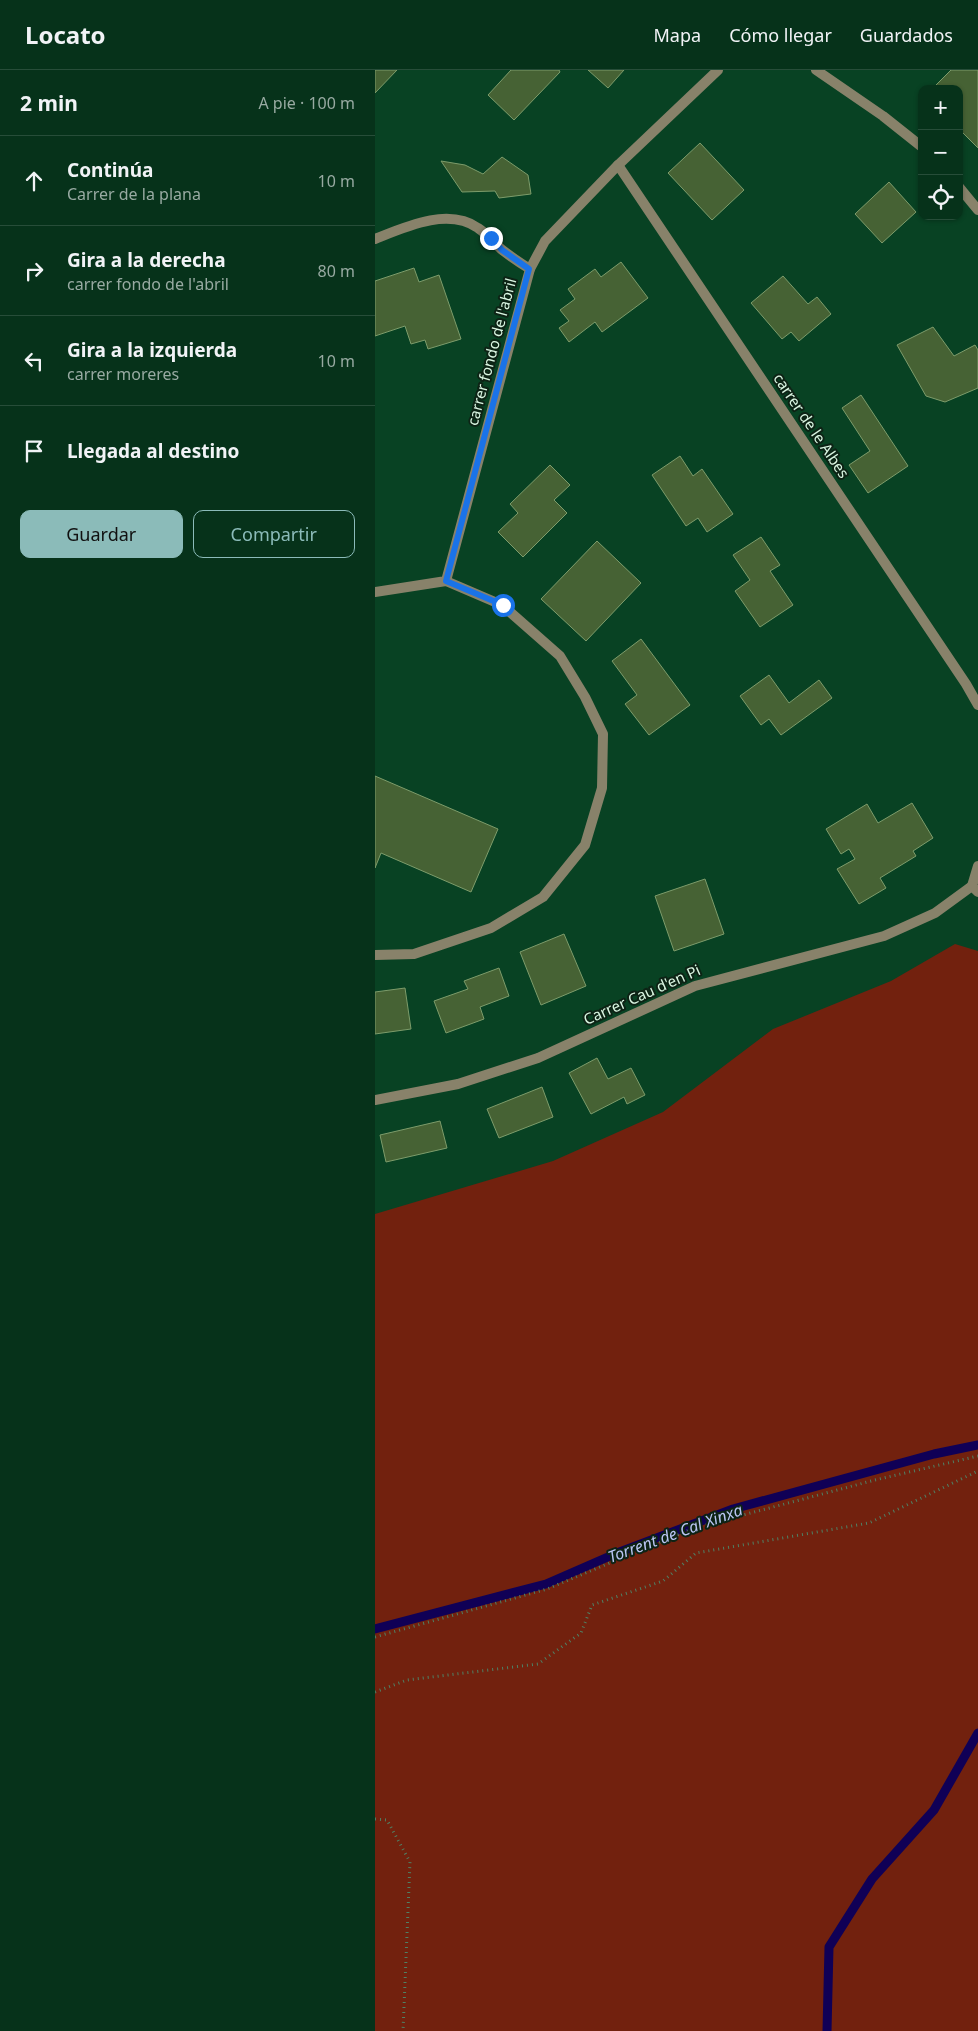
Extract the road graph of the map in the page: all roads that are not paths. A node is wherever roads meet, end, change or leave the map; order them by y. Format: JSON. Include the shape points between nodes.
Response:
{"nodes":[{"id":1,"x":718,"y":70,"type":"edge"},
{"id":2,"x":816,"y":70,"type":"edge"},
{"id":3,"x":918,"y":144,"type":"edge"},
{"id":4,"x":619,"y":165,"type":"junction"},
{"id":5,"x":963,"y":192,"type":"edge"},
{"id":6,"x":978,"y":210,"type":"edge"},
{"id":7,"x":375,"y":239,"type":"edge"},
{"id":8,"x":529,"y":269,"type":"junction"},
{"id":9,"x":446,"y":581,"type":"junction"},
{"id":10,"x":375,"y":592,"type":"edge"},
{"id":11,"x":978,"y":704,"type":"edge"},
{"id":12,"x":978,"y":866,"type":"edge"},
{"id":13,"x":975,"y":889,"type":"edge"},
{"id":14,"x":375,"y":955,"type":"edge"},
{"id":15,"x":375,"y":1100,"type":"edge"}],
"edges":[{"from":1,"to":4,"type":"street","name":"carrer fondo de l'abril"},
{"from":2,"to":3,"type":"street"},
{"from":4,"to":8,"type":"street","name":"carrer fondo de l'abril","via":[[545,240]]},
{"from":4,"to":11,"type":"street","name":"carrer de le Albes"},
{"from":5,"to":6,"type":"street"},
{"from":7,"to":8,"type":"street","via":[[439,218],[459,221],[477,227]]},
{"from":8,"to":9,"type":"street","name":"carrer fondo de l'abril"},
{"from":9,"to":10,"type":"street"},
{"from":9,"to":14,"type":"street","via":[[503,605],[560,656],[603,734],[602,788],[585,845],[543,897],[491,928],[414,954]]},
{"from":12,"to":13,"type":"street"},
{"from":13,"to":15,"type":"street","name":"Carrer Cau d'en Pi","via":[[935,913],[884,936],[695,986],[538,1058],[459,1084]]}]}
